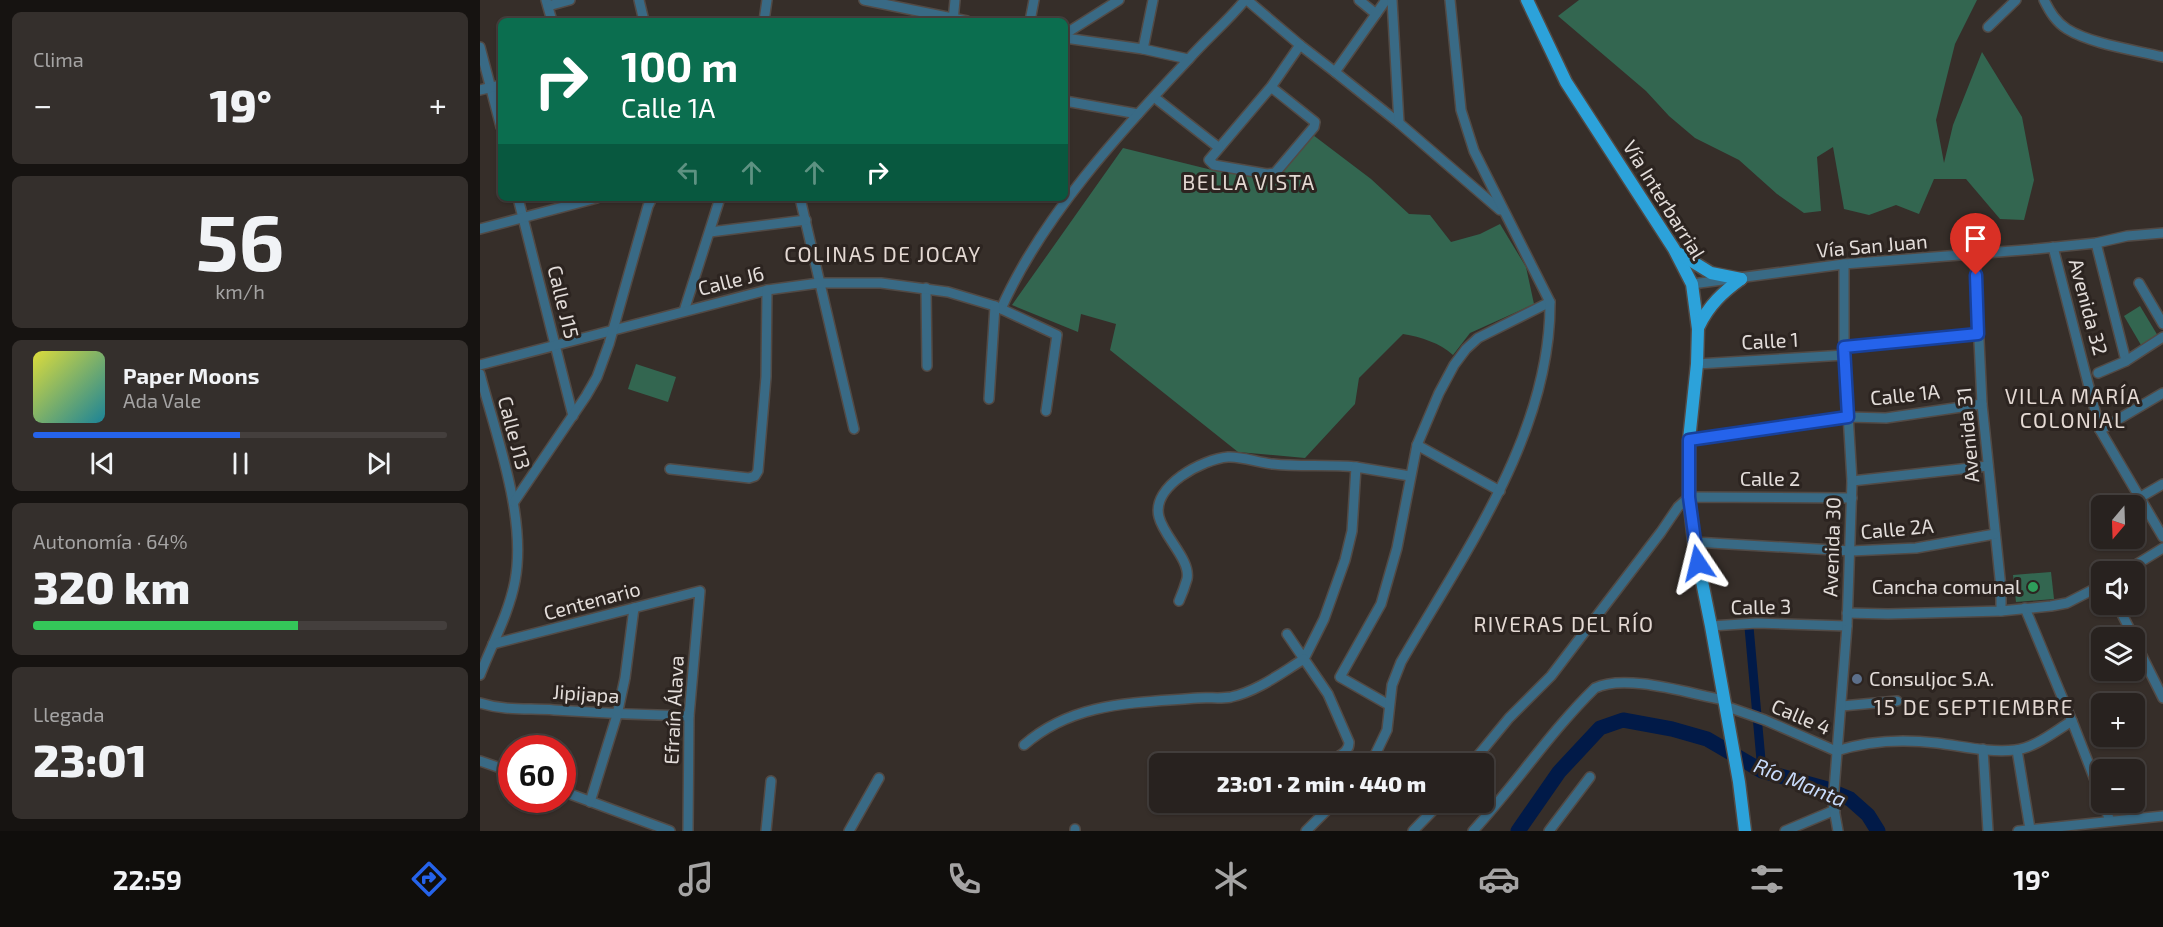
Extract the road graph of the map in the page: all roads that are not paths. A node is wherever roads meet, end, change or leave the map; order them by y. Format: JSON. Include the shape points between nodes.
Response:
{"nodes":[{"id":1,"x":570,"y":0,"type":"edge"},
{"id":2,"x":639,"y":0,"type":"edge"},
{"id":3,"x":767,"y":0,"type":"edge"},
{"id":4,"x":864,"y":0,"type":"edge"},
{"id":5,"x":955,"y":0,"type":"edge"},
{"id":6,"x":1034,"y":0,"type":"edge"},
{"id":7,"x":1119,"y":0,"type":"edge"},
{"id":8,"x":1153,"y":0,"type":"edge"},
{"id":9,"x":1246,"y":0,"type":"edge"},
{"id":10,"x":1359,"y":0,"type":"edge"},
{"id":11,"x":1386,"y":0,"type":"edge"},
{"id":12,"x":1392,"y":0,"type":"edge"},
{"id":13,"x":1450,"y":0,"type":"edge"},
{"id":14,"x":1527,"y":0,"type":"edge"},
{"id":15,"x":2016,"y":0,"type":"edge"},
{"id":16,"x":2044,"y":0,"type":"edge"},
{"id":17,"x":547,"y":3,"type":"edge"},
{"id":18,"x":1376,"y":14,"type":"junction"},
{"id":19,"x":551,"y":18,"type":"edge"},
{"id":20,"x":643,"y":18,"type":"edge"},
{"id":21,"x":764,"y":18,"type":"edge"},
{"id":22,"x":943,"y":18,"type":"edge"},
{"id":23,"x":952,"y":18,"type":"edge"},
{"id":24,"x":1031,"y":18,"type":"edge"},
{"id":25,"x":1988,"y":27,"type":"dead end"},
{"id":26,"x":1068,"y":34,"type":"edge"},
{"id":27,"x":1068,"y":36,"type":"edge"},
{"id":28,"x":1300,"y":45,"type":"junction"},
{"id":29,"x":480,"y":47,"type":"edge"},
{"id":30,"x":1143,"y":49,"type":"junction"},
{"id":31,"x":2163,"y":57,"type":"edge"},
{"id":32,"x":1188,"y":59,"type":"junction"},
{"id":33,"x":1335,"y":72,"type":"junction"},
{"id":34,"x":496,"y":86,"type":"edge"},
{"id":35,"x":1271,"y":87,"type":"junction"},
{"id":36,"x":480,"y":90,"type":"edge"},
{"id":37,"x":1154,"y":97,"type":"junction"},
{"id":38,"x":498,"y":102,"type":"edge"},
{"id":39,"x":1068,"y":102,"type":"edge"},
{"id":40,"x":1138,"y":114,"type":"junction"},
{"id":41,"x":1400,"y":123,"type":"junction"},
{"id":42,"x":1218,"y":147,"type":"junction"},
{"id":43,"x":1068,"y":199,"type":"edge"},
{"id":44,"x":519,"y":201,"type":"edge"},
{"id":45,"x":584,"y":201,"type":"edge"},
{"id":46,"x":650,"y":201,"type":"edge"},
{"id":47,"x":719,"y":201,"type":"edge"},
{"id":48,"x":802,"y":201,"type":"edge"},
{"id":49,"x":1066,"y":201,"type":"edge"},
{"id":50,"x":1504,"y":213,"type":"junction"},
{"id":51,"x":523,"y":217,"type":"junction"},
{"id":52,"x":806,"y":220,"type":"junction"},
{"id":53,"x":2163,"y":222,"type":"edge"},
{"id":54,"x":480,"y":229,"type":"edge"},
{"id":55,"x":2163,"y":231,"type":"edge"},
{"id":56,"x":710,"y":232,"type":"junction"},
{"id":57,"x":2096,"y":243,"type":"junction"},
{"id":58,"x":2053,"y":248,"type":"junction"},
{"id":59,"x":1674,"y":249,"type":"junction"},
{"id":60,"x":1975,"y":255,"type":"junction"},
{"id":61,"x":1844,"y":264,"type":"junction"},
{"id":62,"x":1741,"y":279,"type":"junction"},
{"id":63,"x":2139,"y":283,"type":"dead end"},
{"id":64,"x":819,"y":284,"type":"junction"},
{"id":65,"x":1692,"y":284,"type":"junction"},
{"id":66,"x":926,"y":288,"type":"junction"},
{"id":67,"x":767,"y":290,"type":"junction"},
{"id":68,"x":1550,"y":302,"type":"junction"},
{"id":69,"x":998,"y":308,"type":"junction"},
{"id":70,"x":684,"y":311,"type":"junction"},
{"id":71,"x":2163,"y":324,"type":"edge"},
{"id":72,"x":1698,"y":329,"type":"junction"},
{"id":73,"x":613,"y":331,"type":"junction"},
{"id":74,"x":1978,"y":334,"type":"junction"},
{"id":75,"x":2163,"y":337,"type":"edge"},
{"id":76,"x":555,"y":346,"type":"junction"},
{"id":77,"x":1844,"y":351,"type":"junction"},
{"id":78,"x":2126,"y":361,"type":"junction"},
{"id":79,"x":1697,"y":363,"type":"junction"},
{"id":80,"x":480,"y":365,"type":"edge"},
{"id":81,"x":927,"y":366,"type":"dead end"},
{"id":82,"x":2098,"y":373,"type":"dead end"},
{"id":83,"x":480,"y":374,"type":"edge"},
{"id":84,"x":2163,"y":393,"type":"edge"},
{"id":85,"x":989,"y":399,"type":"dead end"},
{"id":86,"x":1982,"y":404,"type":"junction"},
{"id":87,"x":1046,"y":411,"type":"dead end"},
{"id":88,"x":573,"y":416,"type":"junction"},
{"id":89,"x":1848,"y":417,"type":"junction"},
{"id":90,"x":854,"y":429,"type":"dead end"},
{"id":91,"x":2100,"y":430,"type":"junction"},
{"id":92,"x":1689,"y":440,"type":"junction"},
{"id":93,"x":1417,"y":445,"type":"junction"},
{"id":94,"x":1988,"y":466,"type":"junction"},
{"id":95,"x":1356,"y":467,"type":"junction"},
{"id":96,"x":670,"y":469,"type":"dead end"},
{"id":97,"x":1410,"y":476,"type":"junction"},
{"id":98,"x":1852,"y":481,"type":"junction"},
{"id":99,"x":2163,"y":484,"type":"edge"},
{"id":100,"x":1500,"y":491,"type":"junction"},
{"id":101,"x":2137,"y":495,"type":"edge"},
{"id":102,"x":2144,"y":495,"type":"edge"},
{"id":103,"x":1689,"y":497,"type":"junction"},
{"id":104,"x":1852,"y":498,"type":"junction"},
{"id":105,"x":514,"y":502,"type":"junction"},
{"id":106,"x":2145,"y":508,"type":"edge"},
{"id":107,"x":1995,"y":534,"type":"junction"},
{"id":108,"x":2163,"y":537,"type":"edge"},
{"id":109,"x":1694,"y":542,"type":"junction"},
{"id":110,"x":2163,"y":548,"type":"edge"},
{"id":111,"x":1851,"y":551,"type":"junction"},
{"id":112,"x":2142,"y":561,"type":"edge"},
{"id":113,"x":700,"y":591,"type":"joint"},
{"id":114,"x":2091,"y":591,"type":"edge"},
{"id":115,"x":1179,"y":601,"type":"dead end"},
{"id":116,"x":634,"y":608,"type":"junction"},
{"id":117,"x":2025,"y":608,"type":"junction"},
{"id":118,"x":2001,"y":611,"type":"junction"},
{"id":119,"x":1847,"y":613,"type":"junction"},
{"id":120,"x":1712,"y":626,"type":"junction"},
{"id":121,"x":1847,"y":626,"type":"junction"},
{"id":122,"x":1287,"y":634,"type":"dead end"},
{"id":123,"x":493,"y":644,"type":"junction"},
{"id":124,"x":2145,"y":657,"type":"edge"},
{"id":125,"x":1304,"y":659,"type":"junction"},
{"id":126,"x":482,"y":665,"type":"edge"},
{"id":127,"x":480,"y":675,"type":"edge"},
{"id":128,"x":1340,"y":677,"type":"junction"},
{"id":129,"x":2160,"y":683,"type":"edge"},
{"id":130,"x":1328,"y":694,"type":"junction"},
{"id":131,"x":2163,"y":698,"type":"edge"},
{"id":132,"x":1897,"y":701,"type":"dead end"},
{"id":133,"x":480,"y":703,"type":"edge"},
{"id":134,"x":1389,"y":705,"type":"junction"},
{"id":135,"x":1725,"y":706,"type":"junction"},
{"id":136,"x":1842,"y":706,"type":"junction"},
{"id":137,"x":617,"y":715,"type":"junction"},
{"id":138,"x":689,"y":716,"type":"junction"},
{"id":139,"x":2072,"y":721,"type":"junction"},
{"id":140,"x":1024,"y":745,"type":"dead end"},
{"id":141,"x":1983,"y":749,"type":"junction"},
{"id":142,"x":2017,"y":750,"type":"junction"},
{"id":143,"x":1347,"y":753,"type":"edge"},
{"id":144,"x":1376,"y":753,"type":"edge"},
{"id":145,"x":1481,"y":753,"type":"edge"},
{"id":146,"x":1835,"y":756,"type":"junction"},
{"id":147,"x":480,"y":761,"type":"edge"},
{"id":148,"x":498,"y":767,"type":"edge"},
{"id":149,"x":2091,"y":770,"type":"edge"},
{"id":150,"x":1590,"y":777,"type":"dead end"},
{"id":151,"x":879,"y":778,"type":"dead end"},
{"id":152,"x":771,"y":781,"type":"dead end"},
{"id":153,"x":576,"y":796,"type":"edge"},
{"id":154,"x":590,"y":802,"type":"junction"},
{"id":155,"x":1834,"y":806,"type":"junction"},
{"id":156,"x":1324,"y":813,"type":"edge"},
{"id":157,"x":1430,"y":813,"type":"edge"},
{"id":158,"x":2107,"y":813,"type":"edge"},
{"id":159,"x":2163,"y":816,"type":"edge"},
{"id":160,"x":2110,"y":820,"type":"junction"},
{"id":161,"x":2030,"y":829,"type":"junction"},
{"id":162,"x":670,"y":831,"type":"edge"},
{"id":163,"x":688,"y":831,"type":"edge"},
{"id":164,"x":766,"y":831,"type":"edge"},
{"id":165,"x":849,"y":831,"type":"edge"},
{"id":166,"x":1306,"y":831,"type":"edge"},
{"id":167,"x":1413,"y":831,"type":"edge"},
{"id":168,"x":1473,"y":831,"type":"edge"},
{"id":169,"x":1549,"y":831,"type":"edge"},
{"id":170,"x":1744,"y":831,"type":"edge"},
{"id":171,"x":1785,"y":831,"type":"edge"},
{"id":172,"x":1838,"y":831,"type":"edge"},
{"id":173,"x":1988,"y":831,"type":"edge"},
{"id":174,"x":2018,"y":831,"type":"edge"}],
"edges":[{"from":1,"to":17,"type":"street"},
{"from":2,"to":20,"type":"street"},
{"from":3,"to":21,"type":"street"},
{"from":4,"to":22,"type":"street"},
{"from":5,"to":23,"type":"street"},
{"from":6,"to":24,"type":"street"},
{"from":7,"to":26,"type":"street"},
{"from":8,"to":30,"type":"street"},
{"from":9,"to":28,"type":"street"},
{"from":9,"to":32,"type":"street"},
{"from":10,"to":18,"type":"street"},
{"from":11,"to":18,"type":"street"},
{"from":12,"to":41,"type":"street"},
{"from":13,"to":50,"type":"street","via":[[1461,110],[1474,151]]},
{"from":14,"to":59,"type":"main road","name":"Vía Interbarrial","via":[[1566,82]]},
{"from":15,"to":25,"type":"street"},
{"from":16,"to":31,"type":"street","via":[[2051,15],[2082,37]]},
{"from":17,"to":19,"type":"street"},
{"from":18,"to":33,"type":"street"},
{"from":27,"to":30,"type":"street"},
{"from":28,"to":33,"type":"street"},
{"from":28,"to":35,"type":"street"},
{"from":29,"to":34,"type":"street"},
{"from":30,"to":32,"type":"street"},
{"from":32,"to":37,"type":"street"},
{"from":33,"to":41,"type":"street"},
{"from":34,"to":36,"type":"street"},
{"from":34,"to":38,"type":"street"},
{"from":35,"to":42,"type":"street"},
{"from":35,"to":42,"type":"street","via":[[1315,124],[1278,170],[1267,174],[1214,165],[1209,160]]},
{"from":37,"to":40,"type":"street"},
{"from":37,"to":42,"type":"street"},
{"from":39,"to":40,"type":"street"},
{"from":40,"to":43,"type":"street"},
{"from":41,"to":50,"type":"street"},
{"from":44,"to":51,"type":"street","name":"Calle J15"},
{"from":45,"to":51,"type":"street"},
{"from":46,"to":73,"type":"street"},
{"from":47,"to":56,"type":"street"},
{"from":48,"to":52,"type":"street"},
{"from":49,"to":69,"type":"street"},
{"from":50,"to":68,"type":"street"},
{"from":51,"to":54,"type":"street"},
{"from":51,"to":76,"type":"street","name":"Calle J15"},
{"from":52,"to":56,"type":"street"},
{"from":52,"to":64,"type":"street"},
{"from":53,"to":55,"type":"street"},
{"from":55,"to":57,"type":"street","name":"Vía San Juan"},
{"from":56,"to":70,"type":"street"},
{"from":57,"to":58,"type":"street","name":"Vía San Juan"},
{"from":57,"to":78,"type":"street"},
{"from":58,"to":60,"type":"street","name":"Vía San Juan"},
{"from":58,"to":91,"type":"street","name":"Avenida 32"},
{"from":59,"to":62,"type":"main road","via":[[1711,273]]},
{"from":59,"to":65,"type":"main road","name":"Vía Interbarrial"},
{"from":60,"to":61,"type":"street","name":"Vía San Juan"},
{"from":60,"to":74,"type":"street","name":"Avenida 31"},
{"from":61,"to":62,"type":"street","name":"Vía San Juan"},
{"from":61,"to":77,"type":"street","name":"Avenida 30"},
{"from":62,"to":65,"type":"street","name":"Vía San Juan"},
{"from":62,"to":72,"type":"main road","via":[[1713,303]]},
{"from":63,"to":71,"type":"street"},
{"from":64,"to":66,"type":"street","name":"Calle J6","via":[[881,283]]},
{"from":64,"to":67,"type":"street","name":"Calle J6"},
{"from":64,"to":90,"type":"street"},
{"from":65,"to":72,"type":"main road","name":"Vía Interbarrial"},
{"from":66,"to":69,"type":"street","name":"Calle J6"},
{"from":66,"to":81,"type":"street"},
{"from":67,"to":70,"type":"street","name":"Calle J6"},
{"from":67,"to":96,"type":"street","via":[[766,377],[758,471],[749,478]]},
{"from":68,"to":93,"type":"street","via":[[1492,330],[1466,349],[1438,393]]},
{"from":68,"to":100,"type":"street","via":[[1550,328],[1540,381]]},
{"from":69,"to":85,"type":"street"},
{"from":69,"to":87,"type":"street","name":"Calle J6","via":[[1057,335]]},
{"from":70,"to":73,"type":"street","name":"Calle J6"},
{"from":72,"to":79,"type":"main road","name":"Vía Interbarrial"},
{"from":73,"to":76,"type":"street","name":"Calle J6"},
{"from":73,"to":88,"type":"street","via":[[597,377]]},
{"from":74,"to":77,"type":"street","name":"Calle 1"},
{"from":74,"to":86,"type":"street","name":"Avenida 31"},
{"from":75,"to":78,"type":"street"},
{"from":76,"to":80,"type":"street","name":"Calle J6"},
{"from":76,"to":88,"type":"street","name":"Calle J15"},
{"from":77,"to":79,"type":"street","name":"Calle 1"},
{"from":77,"to":89,"type":"street","name":"Avenida 30"},
{"from":78,"to":82,"type":"street"},
{"from":79,"to":92,"type":"main road","name":"Vía Interbarrial"},
{"from":83,"to":105,"type":"street","name":"Calle J13"},
{"from":84,"to":91,"type":"street"},
{"from":86,"to":89,"type":"street","name":"Calle 1A","via":[[1887,418]]},
{"from":86,"to":94,"type":"street","name":"Avenida 31"},
{"from":88,"to":105,"type":"street"},
{"from":89,"to":92,"type":"street","name":"Calle 1A"},
{"from":89,"to":98,"type":"street","name":"Avenida 30"},
{"from":91,"to":101,"type":"street","name":"Avenida 32"},
{"from":92,"to":103,"type":"main road","name":"Vía Interbarrial"},
{"from":93,"to":97,"type":"street"},
{"from":93,"to":100,"type":"street"},
{"from":94,"to":98,"type":"street"},
{"from":94,"to":107,"type":"street","name":"Avenida 31"},
{"from":95,"to":97,"type":"street"},
{"from":95,"to":115,"type":"street","via":[[1274,465],[1229,457],[1184,472],[1160,500],[1158,516],[1186,566],[1187,577]]},
{"from":95,"to":125,"type":"street","via":[[1352,531],[1345,560],[1324,619]]},
{"from":97,"to":128,"type":"street","via":[[1397,548],[1381,604]]},
{"from":98,"to":104,"type":"street","name":"Avenida 30"},
{"from":99,"to":102,"type":"street"},
{"from":100,"to":134,"type":"street","via":[[1401,662]]},
{"from":103,"to":104,"type":"street","name":"Calle 2"},
{"from":103,"to":109,"type":"main road","name":"Vía Interbarrial"},
{"from":103,"to":145,"type":"street","via":[[1669,518],[1551,676]]},
{"from":104,"to":111,"type":"street","name":"Avenida 30"},
{"from":105,"to":123,"type":"street","name":"Calle J13","via":[[518,547],[515,581]]},
{"from":106,"to":108,"type":"street","name":"Avenida 32"},
{"from":107,"to":111,"type":"street","name":"Calle 2A","via":[[1916,548]]},
{"from":107,"to":118,"type":"street","name":"Avenida 31"},
{"from":109,"to":111,"type":"street","name":"Calle 2A"},
{"from":109,"to":120,"type":"main road","name":"Vía Interbarrial"},
{"from":110,"to":112,"type":"street"},
{"from":111,"to":119,"type":"street","name":"Avenida 30"},
{"from":113,"to":116,"type":"street","name":"Centenario"},
{"from":113,"to":138,"type":"street","name":"Efraín Álava"},
{"from":114,"to":117,"type":"street","via":[[2067,603]]},
{"from":116,"to":123,"type":"street","name":"Centenario"},
{"from":116,"to":137,"type":"street"},
{"from":117,"to":118,"type":"street"},
{"from":117,"to":139,"type":"street"},
{"from":118,"to":119,"type":"street"},
{"from":119,"to":121,"type":"street","name":"Avenida 30"},
{"from":120,"to":121,"type":"street","name":"Calle 3"},
{"from":120,"to":135,"type":"main road","name":"Vía Interbarrial"},
{"from":121,"to":136,"type":"street","name":"Avenida 30"},
{"from":122,"to":125,"type":"street"},
{"from":123,"to":126,"type":"street","name":"Calle J13"},
{"from":124,"to":129,"type":"street"},
{"from":125,"to":130,"type":"street"},
{"from":125,"to":140,"type":"street","via":[[1255,689],[1230,697],[1097,707],[1049,726]]},
{"from":126,"to":127,"type":"street","name":"Calle J13"},
{"from":128,"to":130,"type":"street"},
{"from":128,"to":134,"type":"street"},
{"from":129,"to":131,"type":"street"},
{"from":130,"to":143,"type":"street","via":[[1349,742]]},
{"from":132,"to":136,"type":"street"},
{"from":133,"to":137,"type":"street","name":"Jipijapa","via":[[501,708]]},
{"from":134,"to":144,"type":"street","via":[[1387,730]]},
{"from":135,"to":146,"type":"street","name":"Calle 4","via":[[1761,719]]},
{"from":135,"to":168,"type":"street","name":"Calle 4","via":[[1654,686],[1623,683],[1595,688],[1555,730]]},
{"from":135,"to":170,"type":"main road","name":"Vía Interbarrial"},
{"from":136,"to":146,"type":"street","name":"Avenida 30"},
{"from":137,"to":138,"type":"street","name":"Jipijapa"},
{"from":137,"to":154,"type":"street"},
{"from":138,"to":163,"type":"street","name":"Efraín Álava"},
{"from":139,"to":142,"type":"street","name":"Calle 4"},
{"from":139,"to":149,"type":"street"},
{"from":141,"to":142,"type":"street","name":"Calle 4"},
{"from":141,"to":146,"type":"street","name":"Calle 4","via":[[1933,743],[1858,744]]},
{"from":141,"to":173,"type":"street"},
{"from":142,"to":161,"type":"street"},
{"from":146,"to":155,"type":"street","name":"Avenida 30"},
{"from":147,"to":148,"type":"street"},
{"from":150,"to":169,"type":"street"},
{"from":151,"to":165,"type":"street"},
{"from":152,"to":164,"type":"street"},
{"from":153,"to":154,"type":"street"},
{"from":154,"to":162,"type":"street"},
{"from":155,"to":171,"type":"street"},
{"from":155,"to":172,"type":"street","name":"Avenida 30"},
{"from":156,"to":166,"type":"street"},
{"from":157,"to":167,"type":"street"},
{"from":158,"to":160,"type":"street"},
{"from":159,"to":160,"type":"street"},
{"from":160,"to":161,"type":"street"},
{"from":161,"to":174,"type":"street"}]}
